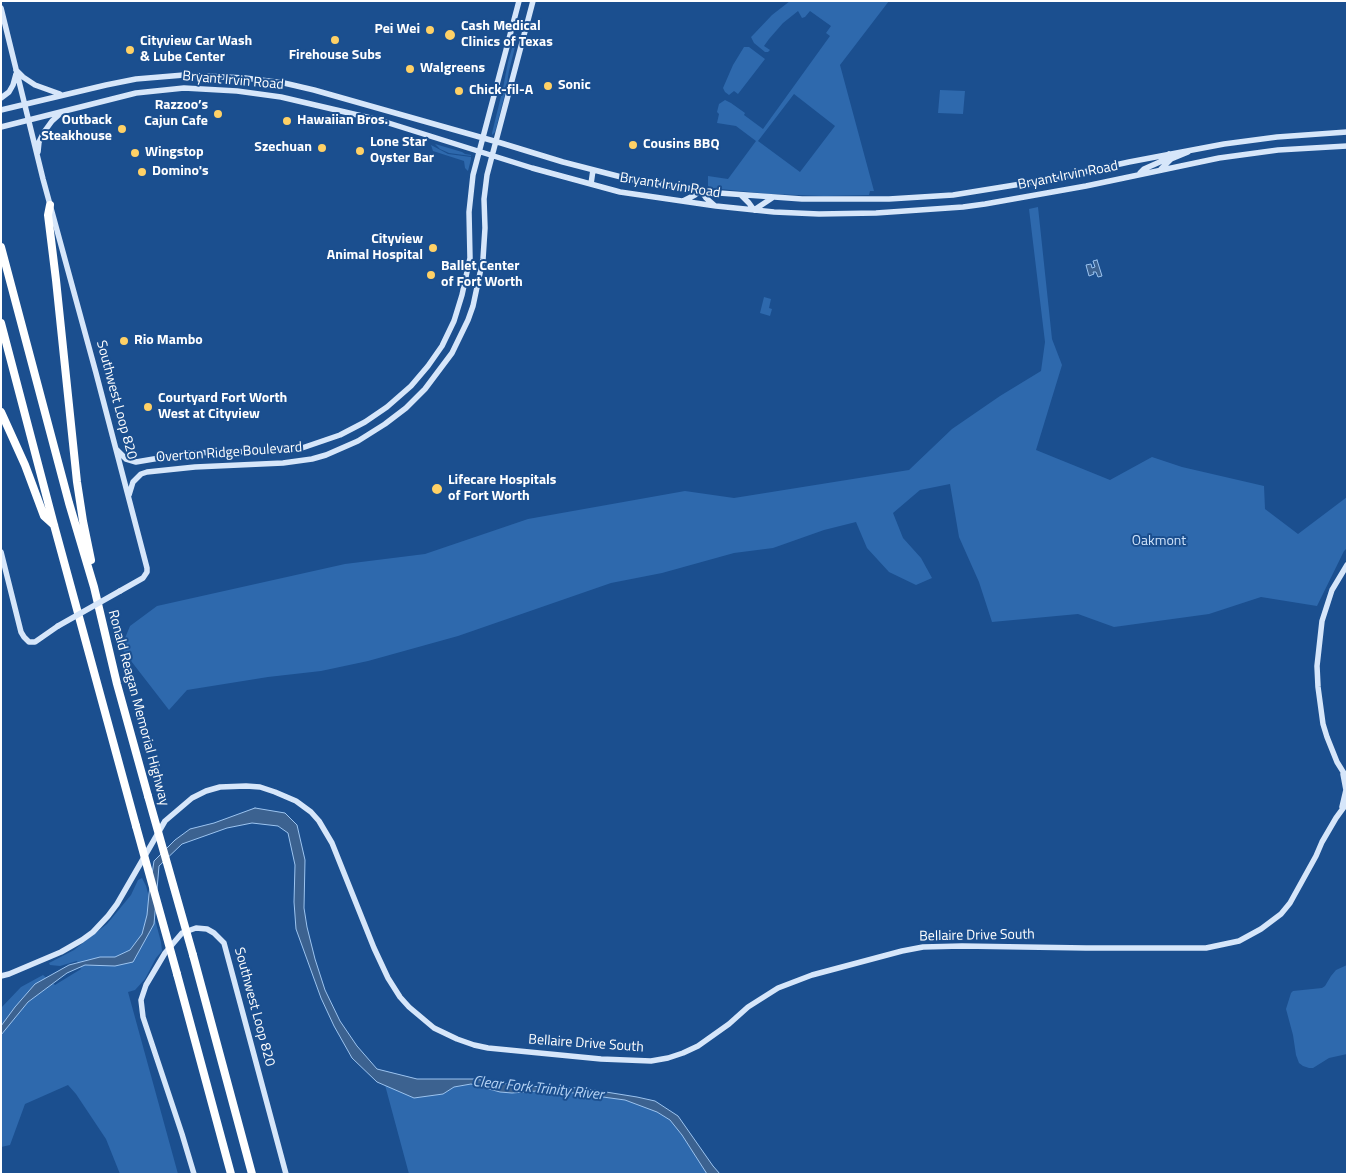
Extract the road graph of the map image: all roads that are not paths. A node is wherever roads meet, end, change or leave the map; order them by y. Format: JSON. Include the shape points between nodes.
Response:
{"nodes":[{"id":1,"x":519,"y":1,"type":"edge"},
{"id":2,"x":533,"y":1,"type":"edge"},
{"id":3,"x":1,"y":8,"type":"edge"},
{"id":4,"x":514,"y":23,"type":"junction"},
{"id":5,"x":526,"y":25,"type":"junction"},
{"id":6,"x":16,"y":70,"type":"junction"},
{"id":7,"x":62,"y":95,"type":"junction"},
{"id":8,"x":1,"y":98,"type":"edge"},
{"id":9,"x":24,"y":104,"type":"junction"},
{"id":10,"x":1,"y":110,"type":"edge"},
{"id":11,"x":64,"y":111,"type":"junction"},
{"id":12,"x":28,"y":120,"type":"junction"},
{"id":13,"x":1,"y":127,"type":"edge"},
{"id":14,"x":1347,"y":132,"type":"edge"},
{"id":15,"x":1277,"y":136,"type":"junction"},
{"id":16,"x":484,"y":138,"type":"junction"},
{"id":17,"x":496,"y":142,"type":"junction"},
{"id":18,"x":1347,"y":146,"type":"edge"},
{"id":19,"x":1192,"y":149,"type":"junction"},
{"id":20,"x":1278,"y":150,"type":"junction"},
{"id":21,"x":480,"y":151,"type":"junction"},
{"id":22,"x":1169,"y":154,"type":"junction"},
{"id":23,"x":492,"y":155,"type":"junction"},
{"id":24,"x":39,"y":164,"type":"junction"},
{"id":25,"x":1161,"y":169,"type":"junction"},
{"id":26,"x":593,"y":170,"type":"junction"},
{"id":27,"x":1139,"y":174,"type":"junction"},
{"id":28,"x":591,"y":184,"type":"junction"},
{"id":29,"x":701,"y":190,"type":"junction"},
{"id":30,"x":741,"y":195,"type":"junction"},
{"id":31,"x":772,"y":198,"type":"junction"},
{"id":32,"x":681,"y":201,"type":"junction"},
{"id":33,"x":50,"y":205,"type":"junction"},
{"id":34,"x":716,"y":206,"type":"junction"},
{"id":35,"x":754,"y":210,"type":"junction"},
{"id":36,"x":1,"y":247,"type":"edge"},
{"id":37,"x":470,"y":258,"type":"junction"},
{"id":38,"x":483,"y":259,"type":"junction"},
{"id":39,"x":1,"y":323,"type":"edge"},
{"id":40,"x":1,"y":412,"type":"edge"},
{"id":41,"x":379,"y":414,"type":"junction"},
{"id":42,"x":386,"y":424,"type":"junction"},
{"id":43,"x":116,"y":449,"type":"junction"},
{"id":44,"x":267,"y":451,"type":"junction"},
{"id":45,"x":265,"y":464,"type":"junction"},
{"id":46,"x":129,"y":495,"type":"junction"},
{"id":47,"x":54,"y":525,"type":"junction"},
{"id":48,"x":1,"y":552,"type":"edge"},
{"id":49,"x":1347,"y":565,"type":"edge"},
{"id":50,"x":94,"y":587,"type":"junction"},
{"id":51,"x":1345,"y":775,"type":"edge"},
{"id":52,"x":1347,"y":803,"type":"edge"},
{"id":53,"x":1340,"y":812,"type":"junction"},
{"id":54,"x":1,"y":976,"type":"edge"},
{"id":55,"x":194,"y":1174,"type":"edge"},
{"id":56,"x":231,"y":1174,"type":"edge"},
{"id":57,"x":252,"y":1174,"type":"edge"},
{"id":58,"x":286,"y":1174,"type":"edge"}],
"edges":[{"from":1,"to":4,"type":"street","name":"Overton Ridge Boulevard"},
{"from":2,"to":5,"type":"street","name":"Overton Ridge Boulevard"},
{"from":3,"to":6,"type":"street","name":"Southwest Loop 820"},
{"from":4,"to":5,"type":"street"},
{"from":4,"to":16,"type":"street","name":"Overton Ridge Boulevard"},
{"from":5,"to":17,"type":"street","name":"Overton Ridge Boulevard"},
{"from":6,"to":7,"type":"street","via":[[35,85]]},
{"from":6,"to":8,"type":"street","via":[[13,85]]},
{"from":6,"to":9,"type":"street","name":"Southwest Loop 820"},
{"from":7,"to":9,"type":"street","name":"Bryant Irvin Road"},
{"from":7,"to":16,"type":"street","name":"Bryant Irvin Road","via":[[106,84],[164,76],[245,78],[314,90]]},
{"from":9,"to":10,"type":"street","name":"Bryant Irvin Road"},
{"from":9,"to":12,"type":"street","name":"Southwest Loop 820"},
{"from":11,"to":12,"type":"street","name":"Bryant Irvin Road"},
{"from":11,"to":21,"type":"street","name":"Bryant Irvin Road","via":[[163,89],[237,91],[282,97],[379,120]]},
{"from":11,"to":24,"type":"street","via":[[47,127],[41,138]]},
{"from":12,"to":13,"type":"street","name":"Bryant Irvin Road"},
{"from":12,"to":24,"type":"street","name":"Southwest Loop 820"},
{"from":14,"to":15,"type":"street","name":"Bryant Irvin Road"},
{"from":15,"to":19,"type":"street","name":"Bryant Irvin Road"},
{"from":15,"to":20,"type":"street"},
{"from":16,"to":17,"type":"street","name":"Bryant Irvin Road"},
{"from":16,"to":21,"type":"street","name":"Overton Ridge Boulevard"},
{"from":17,"to":23,"type":"street","name":"Overton Ridge Boulevard"},
{"from":17,"to":26,"type":"street","name":"Bryant Irvin Road"},
{"from":18,"to":20,"type":"street","name":"Bryant Irvin Road"},
{"from":19,"to":22,"type":"street","name":"Bryant Irvin Road"},
{"from":19,"to":25,"type":"street","via":[[1171,159]]},
{"from":20,"to":25,"type":"street","name":"Bryant Irvin Road"},
{"from":21,"to":23,"type":"street","name":"Bryant Irvin Road"},
{"from":21,"to":37,"type":"street","name":"Overton Ridge Boulevard","via":[[470,200]]},
{"from":22,"to":27,"type":"street"},
{"from":22,"to":31,"type":"street","name":"Bryant Irvin Road","via":[[1052,179],[953,195],[866,200]]},
{"from":23,"to":28,"type":"street","name":"Bryant Irvin Road"},
{"from":23,"to":38,"type":"street","name":"Overton Ridge Boulevard","via":[[485,189]]},
{"from":24,"to":33,"type":"street","name":"Southwest Loop 820"},
{"from":25,"to":27,"type":"street","name":"Bryant Irvin Road"},
{"from":26,"to":28,"type":"street"},
{"from":26,"to":29,"type":"street","name":"Bryant Irvin Road"},
{"from":27,"to":35,"type":"street","name":"Bryant Irvin Road","via":[[963,207],[856,214]]},
{"from":28,"to":32,"type":"street","name":"Bryant Irvin Road"},
{"from":29,"to":30,"type":"street","name":"Bryant Irvin Road"},
{"from":29,"to":32,"type":"street"},
{"from":29,"to":34,"type":"street"},
{"from":30,"to":31,"type":"street","name":"Bryant Irvin Road"},
{"from":30,"to":35,"type":"street"},
{"from":31,"to":35,"type":"street"},
{"from":32,"to":34,"type":"street","name":"Bryant Irvin Road"},
{"from":33,"to":43,"type":"street","name":"Southwest Loop 820"},
{"from":33,"to":50,"type":"highway","via":[[48,215],[78,489]]},
{"from":34,"to":35,"type":"street","name":"Bryant Irvin Road"},
{"from":36,"to":50,"type":"highway","name":"Ronald Reagan Memorial Highway"},
{"from":37,"to":38,"type":"street"},
{"from":37,"to":41,"type":"street","name":"Overton Ridge Boulevard","via":[[458,307],[442,346],[411,386]]},
{"from":38,"to":42,"type":"street","name":"Overton Ridge Boulevard","via":[[473,306],[452,353],[417,398]]},
{"from":39,"to":47,"type":"highway"},
{"from":40,"to":47,"type":"highway","via":[[44,516]]},
{"from":41,"to":42,"type":"street"},
{"from":41,"to":44,"type":"street","name":"Overton Ridge Boulevard","via":[[314,444]]},
{"from":42,"to":45,"type":"street","name":"Overton Ridge Boulevard","via":[[326,455],[297,462]]},
{"from":43,"to":44,"type":"street","name":"Overton Ridge Boulevard","via":[[126,459],[136,462],[189,453]]},
{"from":43,"to":46,"type":"street","name":"Southwest Loop 820"},
{"from":44,"to":45,"type":"street"},
{"from":45,"to":46,"type":"street","name":"Overton Ridge Boulevard","via":[[147,472],[133,482]]},
{"from":46,"to":48,"type":"street","name":"Southwest Loop 820","bridge":true,"via":[[147,572],[143,578],[35,642],[29,642],[22,632]]},
{"from":47,"to":56,"type":"highway","bridge":true},
{"from":49,"to":51,"type":"street","via":[[1332,590],[1322,621],[1317,666],[1326,737]]},
{"from":50,"to":57,"type":"highway","name":"Ronald Reagan Memorial Highway","bridge":true,"via":[[117,684]]},
{"from":51,"to":53,"type":"street","via":[[1346,790]]},
{"from":52,"to":53,"type":"street","name":"Bellaire Drive South"},
{"from":53,"to":54,"type":"street","name":"Bellaire Drive South","via":[[1290,903],[1262,929],[1239,941],[1206,948],[962,946],[902,950],[778,988],[698,1046],[651,1061],[592,1059],[488,1048],[434,1028],[400,998],[388,978],[332,843],[319,821],[296,801],[260,787],[220,787],[198,795],[180,807],[165,821],[117,904],[93,932],[61,952]]},
{"from":55,"to":58,"type":"street","name":"Southwest Loop 820","via":[[146,1026],[141,1000],[165,953],[182,933],[196,928],[207,929],[224,943]]}]}
